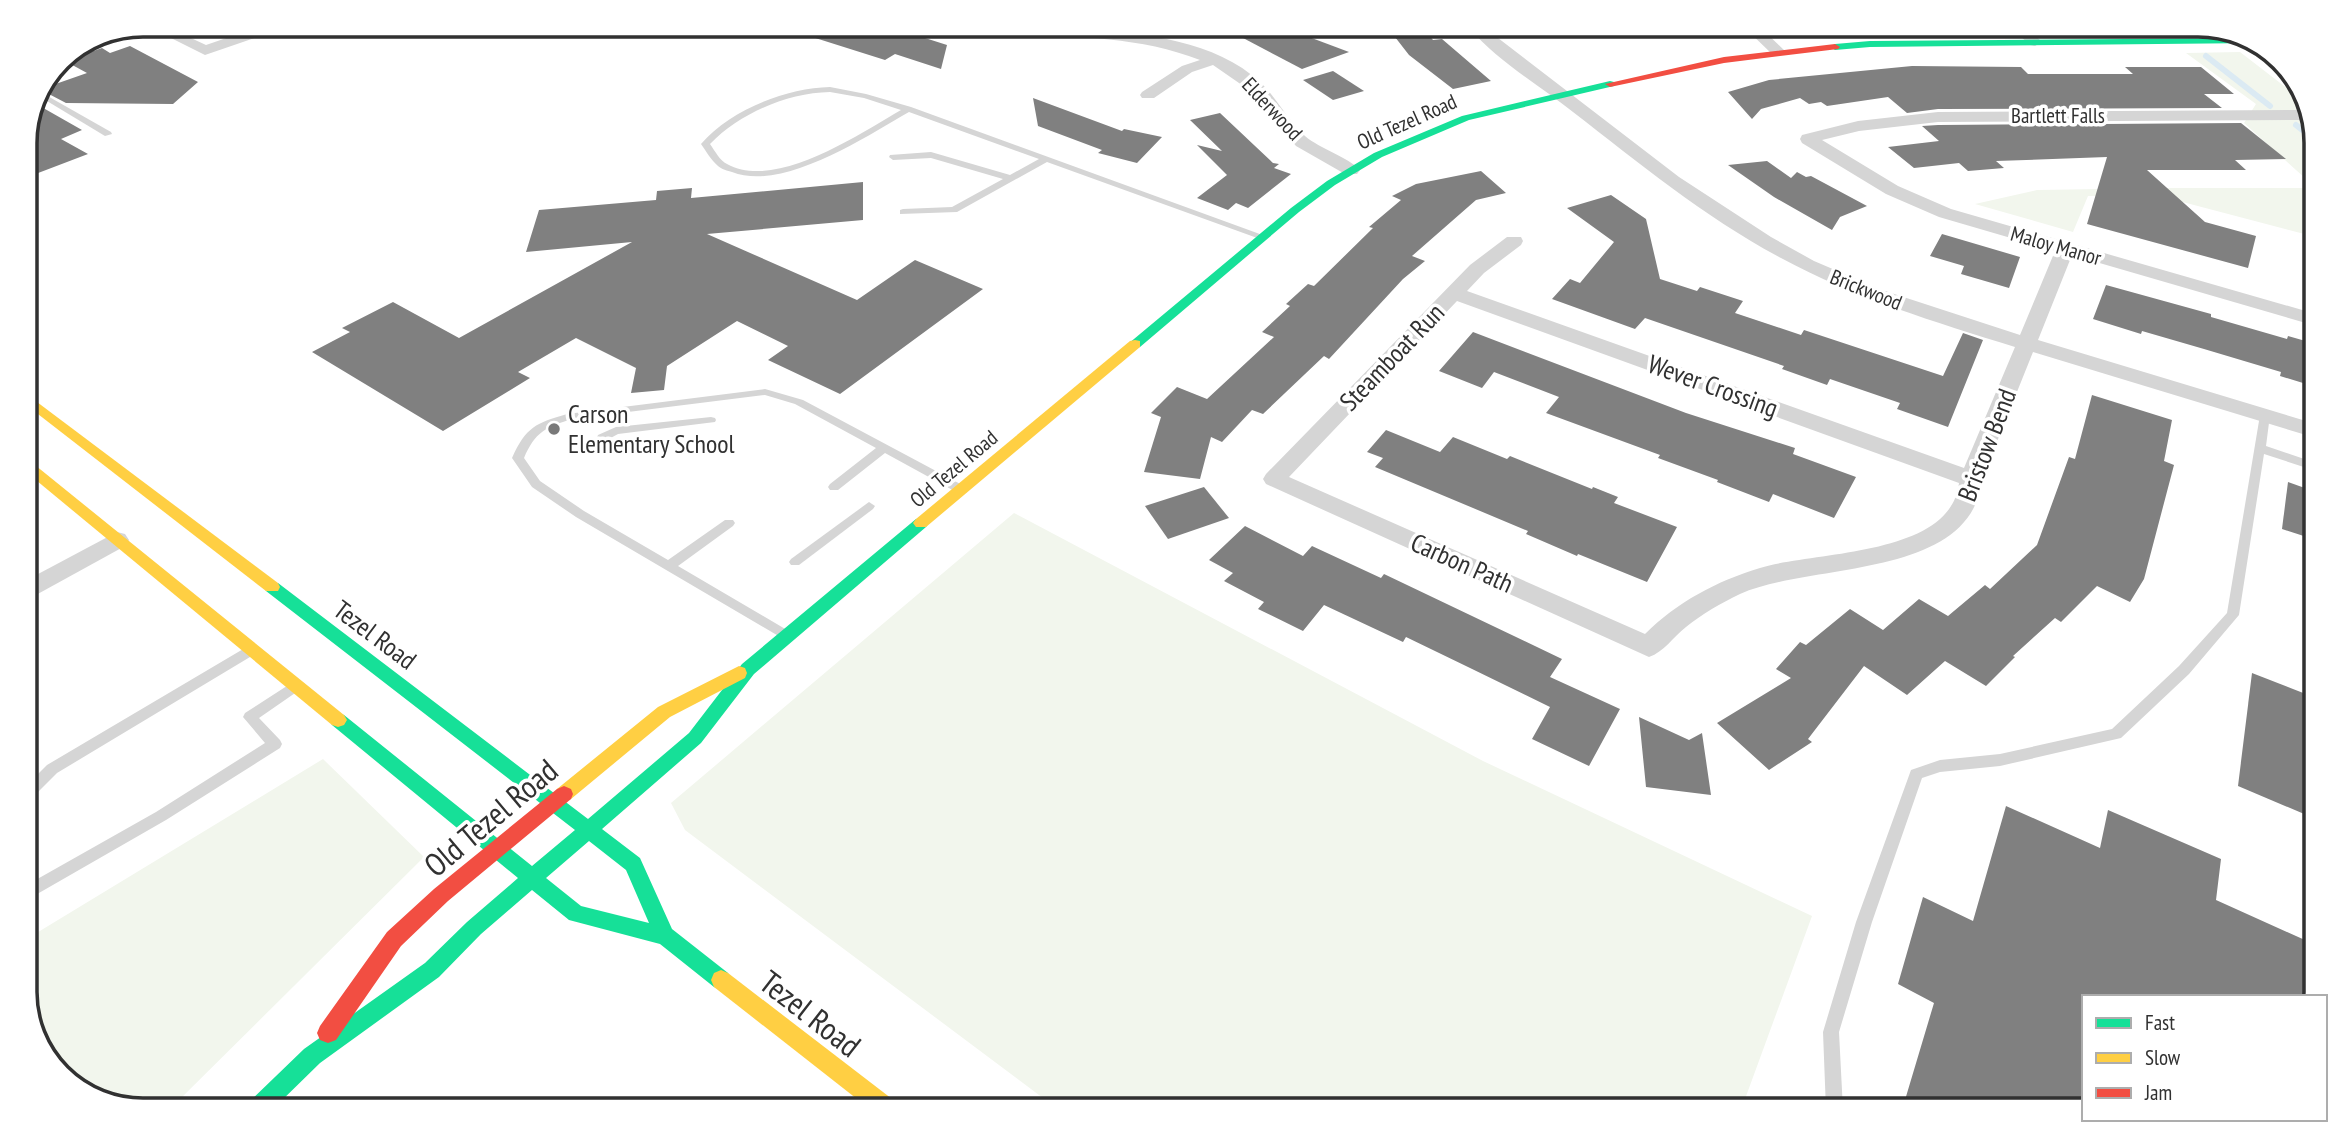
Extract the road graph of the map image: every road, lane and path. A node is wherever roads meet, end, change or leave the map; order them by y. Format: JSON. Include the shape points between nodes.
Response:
{"nodes":[{"id":1,"x":177,"y":37,"type":"edge"},
{"id":2,"x":243,"y":37,"type":"edge"},
{"id":3,"x":1127,"y":37,"type":"edge"},
{"id":4,"x":1488,"y":37,"type":"edge"},
{"id":5,"x":1761,"y":37,"type":"edge"},
{"id":6,"x":2029,"y":37,"type":"edge"},
{"id":7,"x":2229,"y":41,"type":"edge"},
{"id":8,"x":2035,"y":42,"type":"junction"},
{"id":9,"x":1778,"y":52,"type":"junction"},
{"id":10,"x":1214,"y":60,"type":"junction"},
{"id":11,"x":1561,"y":94,"type":"junction"},
{"id":12,"x":1147,"y":95,"type":"dead end"},
{"id":13,"x":47,"y":98,"type":"edge"},
{"id":14,"x":908,"y":108,"type":"junction"},
{"id":15,"x":2300,"y":115,"type":"edge"},
{"id":16,"x":108,"y":134,"type":"dead end"},
{"id":17,"x":1808,"y":139,"type":"joint"},
{"id":18,"x":893,"y":157,"type":"dead end"},
{"id":19,"x":1046,"y":159,"type":"junction"},
{"id":20,"x":1351,"y":170,"type":"junction"},
{"id":21,"x":1010,"y":178,"type":"junction"},
{"id":22,"x":903,"y":212,"type":"dead end"},
{"id":23,"x":1263,"y":237,"type":"junction"},
{"id":24,"x":1514,"y":241,"type":"dead end"},
{"id":25,"x":2065,"y":249,"type":"junction"},
{"id":26,"x":1454,"y":293,"type":"junction"},
{"id":27,"x":2304,"y":317,"type":"edge"},
{"id":28,"x":2027,"y":344,"type":"junction"},
{"id":29,"x":37,"y":406,"type":"edge"},
{"id":30,"x":2265,"y":415,"type":"junction"},
{"id":31,"x":712,"y":420,"type":"dead end"},
{"id":32,"x":2304,"y":427,"type":"edge"},
{"id":33,"x":599,"y":447,"type":"dead end"},
{"id":34,"x":884,"y":448,"type":"junction"},
{"id":35,"x":2259,"y":448,"type":"junction"},
{"id":36,"x":2304,"y":463,"type":"edge"},
{"id":37,"x":37,"y":474,"type":"edge"},
{"id":38,"x":1274,"y":479,"type":"joint"},
{"id":39,"x":1972,"y":479,"type":"junction"},
{"id":40,"x":834,"y":487,"type":"dead end"},
{"id":41,"x":962,"y":489,"type":"junction"},
{"id":42,"x":869,"y":506,"type":"dead end"},
{"id":43,"x":729,"y":523,"type":"dead end"},
{"id":44,"x":117,"y":540,"type":"junction"},
{"id":45,"x":795,"y":562,"type":"dead end"},
{"id":46,"x":669,"y":566,"type":"junction"},
{"id":47,"x":37,"y":585,"type":"edge"},
{"id":48,"x":787,"y":636,"type":"junction"},
{"id":49,"x":1649,"y":647,"type":"joint"},
{"id":50,"x":252,"y":649,"type":"junction"},
{"id":51,"x":748,"y":669,"type":"junction"},
{"id":52,"x":296,"y":685,"type":"junction"},
{"id":53,"x":37,"y":784,"type":"edge"},
{"id":54,"x":553,"y":802,"type":"junction"},
{"id":55,"x":589,"y":830,"type":"junction"},
{"id":56,"x":497,"y":849,"type":"junction"},
{"id":57,"x":533,"y":878,"type":"junction"},
{"id":58,"x":37,"y":887,"type":"edge"},
{"id":59,"x":665,"y":936,"type":"junction"},
{"id":60,"x":312,"y":1056,"type":"junction"},
{"id":61,"x":270,"y":1098,"type":"edge"},
{"id":62,"x":871,"y":1098,"type":"edge"},
{"id":63,"x":1834,"y":1098,"type":"edge"}],
"edges":[{"from":1,"to":2,"type":"street","via":[[205,50]]},
{"from":3,"to":10,"type":"street","name":"Elderwood"},
{"from":4,"to":11,"type":"street","name":"Brickwood"},
{"from":5,"to":9,"type":"street"},
{"from":6,"to":8,"type":"street"},
{"from":7,"to":8,"type":"street","name":"Old Tezel Road"},
{"from":8,"to":9,"type":"street","name":"Old Tezel Road","via":[[1870,44]]},
{"from":9,"to":11,"type":"street","name":"Old Tezel Road"},
{"from":10,"to":12,"type":"street","via":[[1187,69]]},
{"from":10,"to":20,"type":"street","name":"Elderwood","via":[[1256,86],[1302,142]]},
{"from":11,"to":20,"type":"street","name":"Old Tezel Road","via":[[1466,118]]},
{"from":11,"to":28,"type":"street","name":"Brickwood","via":[[1732,222],[1792,257],[1891,301]]},
{"from":13,"to":16,"type":"lane"},
{"from":14,"to":14,"type":"lane","via":[[854,92],[797,91],[719,129],[705,144],[712,160],[729,170],[776,173],[817,160]]},
{"from":14,"to":19,"type":"lane"},
{"from":15,"to":17,"type":"street","name":"Bartlett Falls","via":[[1938,117]]},
{"from":17,"to":25,"type":"street","name":"Maloy Manor","via":[[1917,202]]},
{"from":18,"to":21,"type":"lane","via":[[931,155]]},
{"from":19,"to":21,"type":"lane"},
{"from":19,"to":23,"type":"lane"},
{"from":20,"to":23,"type":"street","name":"Old Tezel Road"},
{"from":21,"to":22,"type":"lane","via":[[954,210]]},
{"from":23,"to":41,"type":"street","name":"Old Tezel Road"},
{"from":24,"to":26,"type":"street","name":"Steamboat Run","via":[[1477,268]]},
{"from":25,"to":27,"type":"street","name":"Maloy Manor"},
{"from":25,"to":28,"type":"street","name":"Bristow Bend"},
{"from":26,"to":38,"type":"street","name":"Steamboat Run"},
{"from":26,"to":39,"type":"street","name":"Wever Crossing"},
{"from":28,"to":30,"type":"street","name":"Brickwood"},
{"from":28,"to":39,"type":"street","name":"Bristow Bend"},
{"from":29,"to":54,"type":"street","name":"Tezel Road"},
{"from":30,"to":32,"type":"street","name":"Brickwood"},
{"from":30,"to":35,"type":"lane"},
{"from":31,"to":33,"type":"lane","via":[[616,431],[602,438]]},
{"from":34,"to":40,"type":"lane"},
{"from":34,"to":41,"type":"lane"},
{"from":34,"to":46,"type":"lane","via":[[799,402],[765,392],[596,411],[545,424],[526,440],[518,457],[536,484]]},
{"from":35,"to":36,"type":"lane"},
{"from":35,"to":63,"type":"lane","via":[[2233,615],[2184,670],[2116,734],[1916,774],[1831,1032]]},
{"from":37,"to":44,"type":"street","name":"Tezel Road"},
{"from":38,"to":49,"type":"street","name":"Carbon Path"},
{"from":39,"to":49,"type":"street","name":"Bristow Bend","via":[[1962,511],[1931,537],[1884,554],[1768,574],[1734,586],[1700,601]]},
{"from":41,"to":48,"type":"street","name":"Old Tezel Road"},
{"from":42,"to":45,"type":"lane"},
{"from":43,"to":46,"type":"lane"},
{"from":44,"to":47,"type":"street"},
{"from":44,"to":50,"type":"street","name":"Tezel Road"},
{"from":46,"to":48,"type":"lane"},
{"from":48,"to":51,"type":"street","name":"Old Tezel Road"},
{"from":50,"to":52,"type":"street","name":"Tezel Road"},
{"from":50,"to":53,"type":"lane","via":[[52,769]]},
{"from":51,"to":54,"type":"street","name":"Old Tezel Road","via":[[664,712]]},
{"from":51,"to":55,"type":"street","name":"Old Tezel Road","via":[[695,738]]},
{"from":52,"to":56,"type":"street","name":"Tezel Road"},
{"from":52,"to":58,"type":"lane","via":[[250,717],[275,744]]},
{"from":54,"to":55,"type":"street","name":"Tezel Road"},
{"from":54,"to":56,"type":"street","name":"Old Tezel Road"},
{"from":55,"to":57,"type":"street","name":"Old Tezel Road"},
{"from":55,"to":59,"type":"street","name":"Tezel Road","via":[[632,864]]},
{"from":56,"to":57,"type":"street","name":"Tezel Road"},
{"from":56,"to":60,"type":"street","name":"Old Tezel Road","via":[[394,939]]},
{"from":57,"to":59,"type":"street","name":"Tezel Road","via":[[576,914]]},
{"from":57,"to":60,"type":"street","name":"Old Tezel Road","via":[[432,970]]},
{"from":59,"to":62,"type":"street","name":"Tezel Road"},
{"from":60,"to":61,"type":"street","name":"Old Tezel Road"}]}
